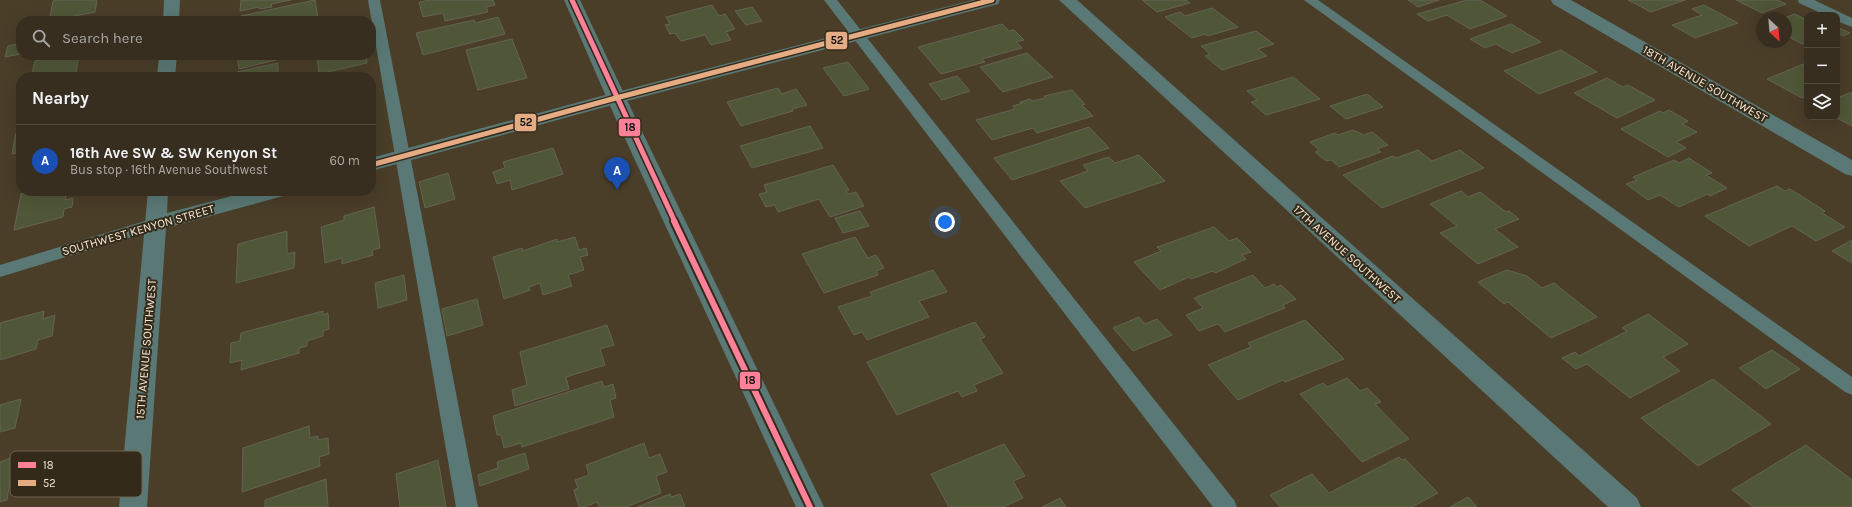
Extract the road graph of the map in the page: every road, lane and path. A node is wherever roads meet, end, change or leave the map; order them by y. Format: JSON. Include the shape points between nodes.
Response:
{"nodes":[{"id":1,"x":172,"y":0,"type":"edge"},
{"id":2,"x":374,"y":0,"type":"edge"},
{"id":3,"x":572,"y":0,"type":"edge"},
{"id":4,"x":830,"y":0,"type":"edge"},
{"id":5,"x":992,"y":0,"type":"edge"},
{"id":6,"x":1067,"y":0,"type":"edge"},
{"id":7,"x":1310,"y":0,"type":"edge"},
{"id":8,"x":1559,"y":0,"type":"edge"},
{"id":9,"x":1804,"y":0,"type":"edge"},
{"id":10,"x":1828,"y":12,"type":"edge"},
{"id":11,"x":171,"y":16,"type":"edge"},
{"id":12,"x":1840,"y":18,"type":"edge"},
{"id":13,"x":1852,"y":23,"type":"edge"},
{"id":14,"x":858,"y":35,"type":"junction"},
{"id":15,"x":168,"y":60,"type":"edge"},
{"id":16,"x":166,"y":72,"type":"edge"},
{"id":17,"x":616,"y":98,"type":"junction"},
{"id":18,"x":404,"y":156,"type":"junction"},
{"id":19,"x":376,"y":164,"type":"edge"},
{"id":20,"x":1852,"y":169,"type":"edge"},
{"id":21,"x":158,"y":196,"type":"edge"},
{"id":22,"x":258,"y":196,"type":"edge"},
{"id":23,"x":155,"y":224,"type":"junction"},
{"id":24,"x":0,"y":271,"type":"edge"},
{"id":25,"x":1852,"y":387,"type":"edge"},
{"id":26,"x":137,"y":451,"type":"edge"},
{"id":27,"x":134,"y":497,"type":"edge"},
{"id":28,"x":133,"y":507,"type":"edge"},
{"id":29,"x":466,"y":507,"type":"edge"},
{"id":30,"x":810,"y":507,"type":"edge"},
{"id":31,"x":1226,"y":507,"type":"edge"},
{"id":32,"x":1627,"y":507,"type":"edge"}],
"edges":[{"from":1,"to":11,"type":"street"},
{"from":2,"to":18,"type":"lane"},
{"from":3,"to":17,"type":"street"},
{"from":4,"to":14,"type":"lane"},
{"from":5,"to":14,"type":"street"},
{"from":6,"to":32,"type":"street","name":"17TH AVENUE SOUTHWEST"},
{"from":7,"to":25,"type":"lane"},
{"from":8,"to":20,"type":"street","name":"18TH AVENUE SOUTHWEST"},
{"from":9,"to":10,"type":"lane"},
{"from":12,"to":13,"type":"lane"},
{"from":14,"to":17,"type":"street"},
{"from":14,"to":31,"type":"lane"},
{"from":15,"to":16,"type":"street"},
{"from":17,"to":18,"type":"street"},
{"from":17,"to":30,"type":"street"},
{"from":18,"to":19,"type":"street"},
{"from":18,"to":29,"type":"lane"},
{"from":21,"to":23,"type":"street","name":"15TH AVENUE SOUTHWEST"},
{"from":22,"to":23,"type":"street","name":"SOUTHWEST KENYON STREET"},
{"from":23,"to":24,"type":"lane","name":"SOUTHWEST KENYON STREET"},
{"from":23,"to":26,"type":"street","name":"15TH AVENUE SOUTHWEST"},
{"from":27,"to":28,"type":"street","name":"15TH AVENUE SOUTHWEST"}]}
